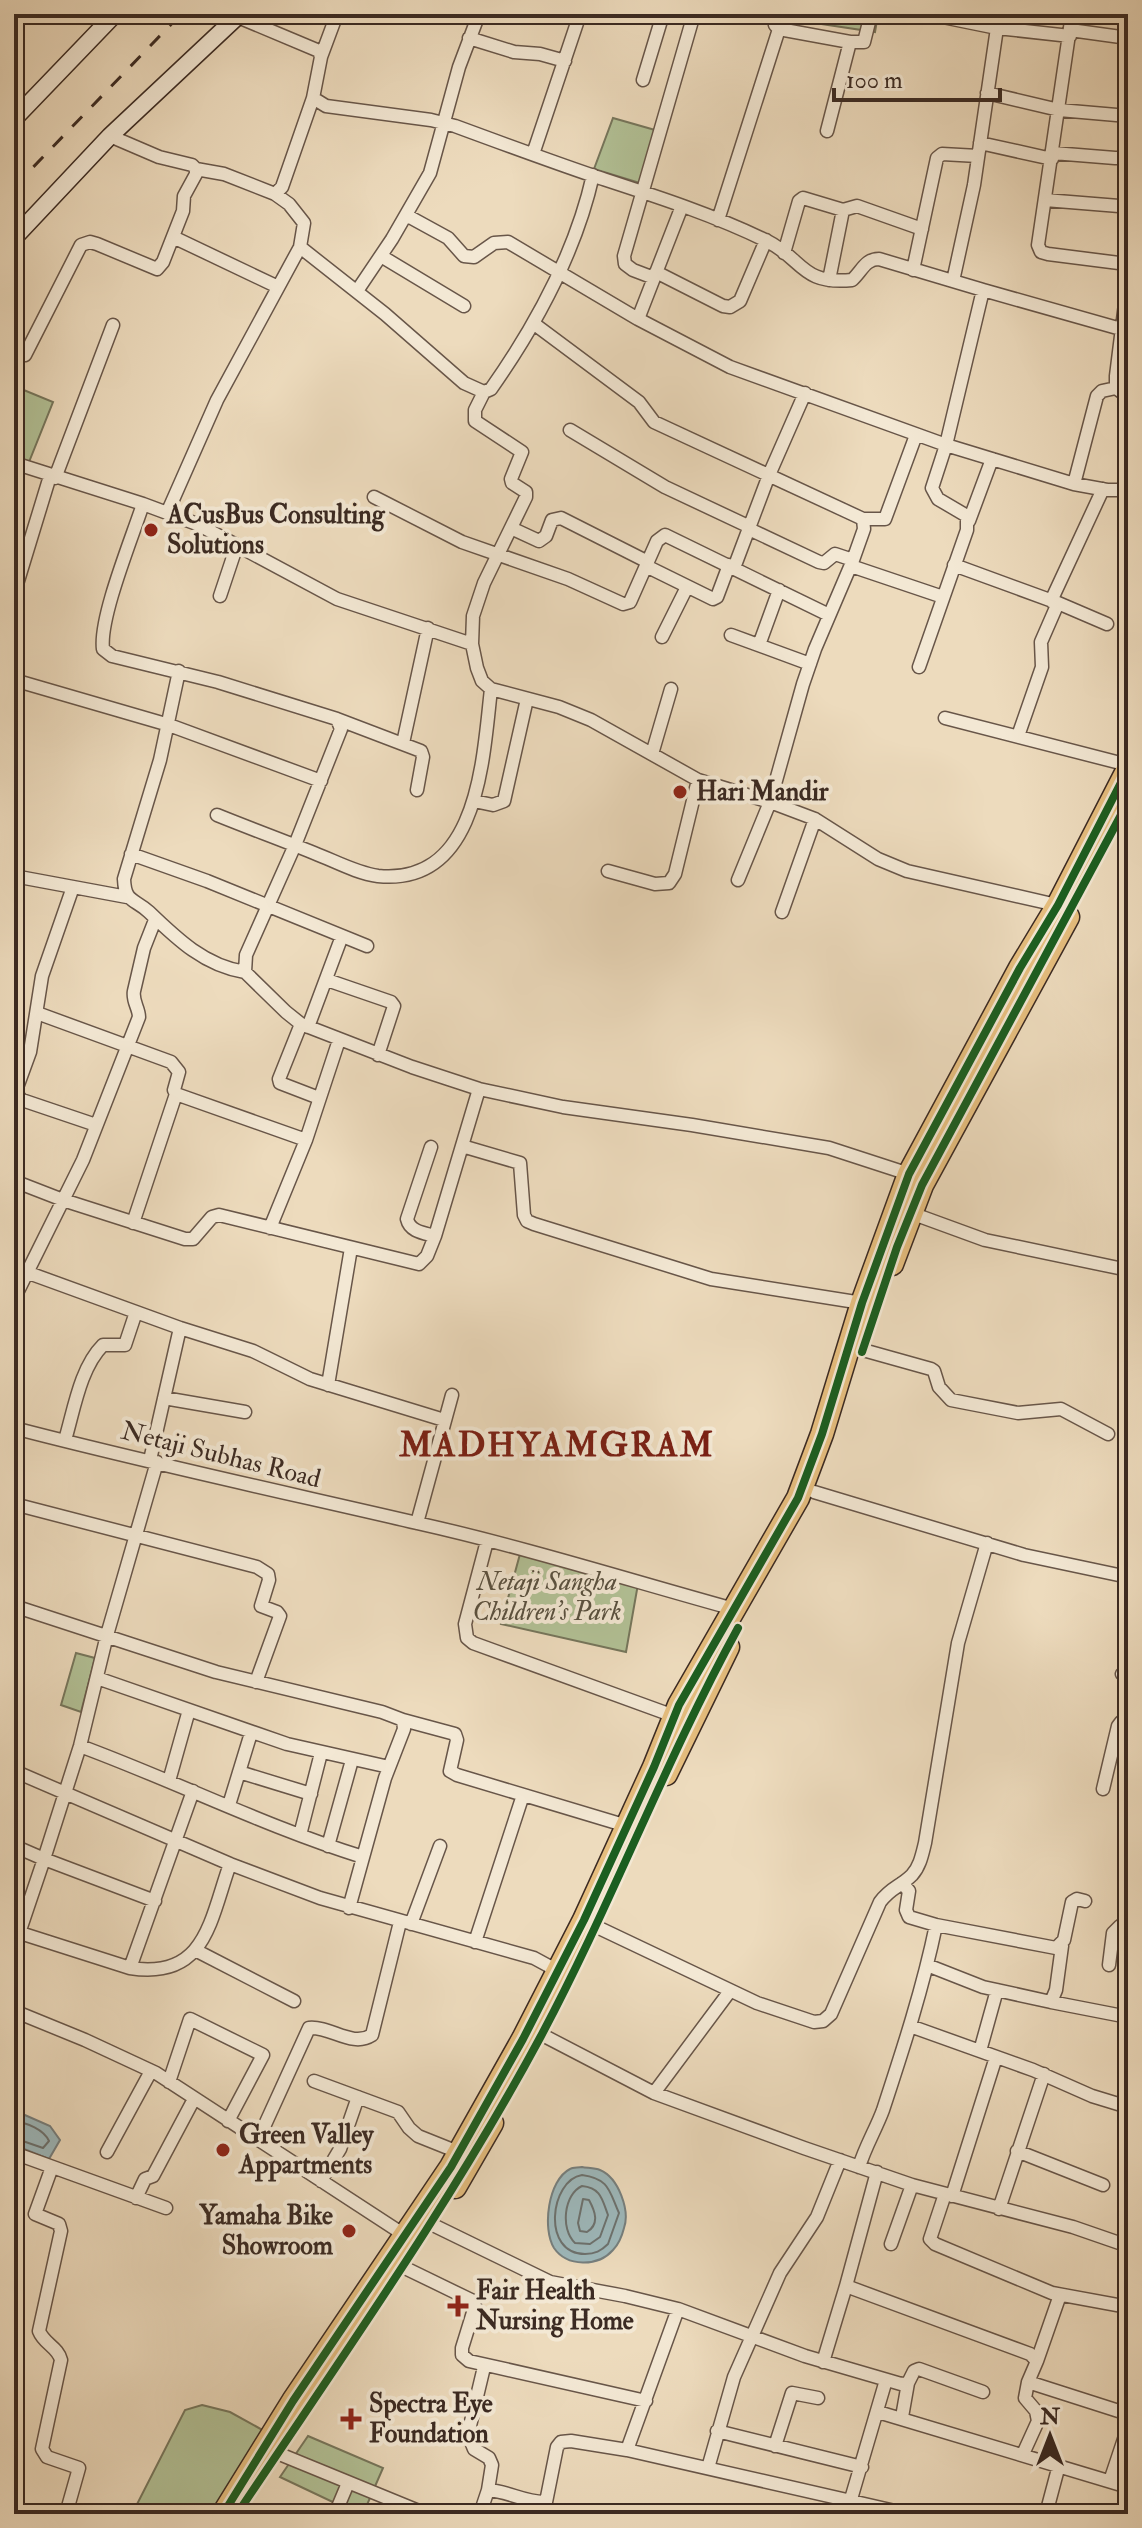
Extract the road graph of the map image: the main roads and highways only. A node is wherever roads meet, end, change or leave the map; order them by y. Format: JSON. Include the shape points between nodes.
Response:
{"nodes":[{"id":1,"x":1128,"y":767,"type":"edge"},
{"id":2,"x":1128,"y":802,"type":"edge"},
{"id":3,"x":1065,"y":906,"type":"junction"},
{"id":4,"x":535,"y":2031,"type":"junction"},
{"id":5,"x":316,"y":2382,"type":"junction"},
{"id":6,"x":223,"y":2514,"type":"edge"},
{"id":7,"x":237,"y":2514,"type":"edge"}],
"edges":[{"from":1,"to":3,"type":"highway"},
{"from":2,"to":3,"type":"highway"},
{"from":3,"to":4,"type":"highway","via":[[911,1213],[814,1492],[714,1672],[597,1927]]},
{"from":3,"to":4,"type":"highway","via":[[1020,968],[909,1174],[806,1480],[674,1716]]},
{"from":4,"to":5,"type":"highway"},
{"from":4,"to":5,"type":"highway","via":[[468,2166],[403,2267]]},
{"from":5,"to":6,"type":"highway","via":[[246,2474]]},
{"from":5,"to":7,"type":"highway"}]}
